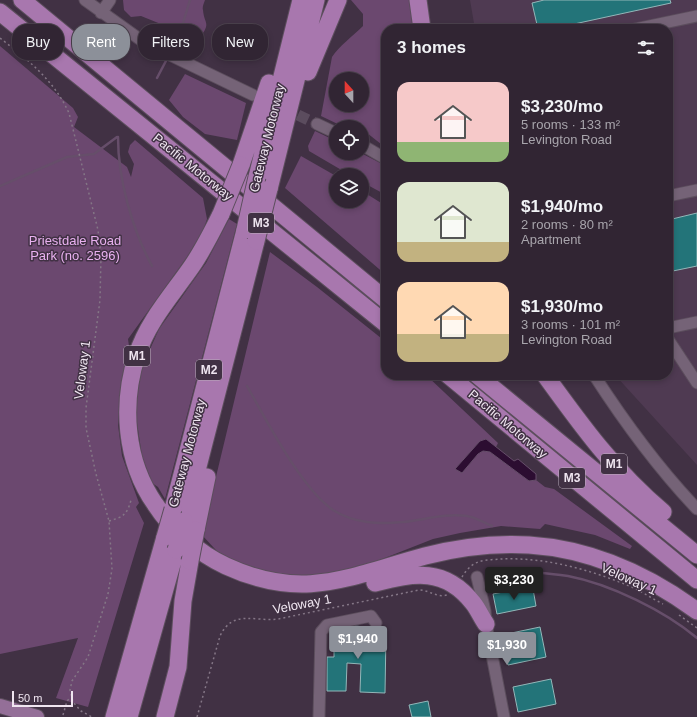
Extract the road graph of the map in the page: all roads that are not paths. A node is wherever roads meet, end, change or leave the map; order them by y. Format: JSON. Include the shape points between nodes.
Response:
{"nodes":[{"id":1,"x":22,"y":0,"type":"edge"},
{"id":2,"x":85,"y":0,"type":"edge"},
{"id":3,"x":110,"y":0,"type":"edge"},
{"id":4,"x":291,"y":0,"type":"edge"},
{"id":5,"x":301,"y":0,"type":"edge"},
{"id":6,"x":316,"y":0,"type":"edge"},
{"id":7,"x":338,"y":0,"type":"edge"},
{"id":8,"x":418,"y":0,"type":"edge"},
{"id":9,"x":429,"y":0,"type":"edge"},
{"id":10,"x":0,"y":12,"type":"edge"},
{"id":11,"x":101,"y":13,"type":"junction"},
{"id":12,"x":697,"y":16,"type":"edge"},
{"id":13,"x":421,"y":24,"type":"edge"},
{"id":14,"x":431,"y":24,"type":"edge"},
{"id":15,"x":659,"y":24,"type":"edge"},
{"id":16,"x":253,"y":95,"type":"dead end"},
{"id":17,"x":317,"y":124,"type":"tunnel mouth"},
{"id":18,"x":329,"y":130,"type":"edge"},
{"id":19,"x":283,"y":134,"type":"junction"},
{"id":20,"x":369,"y":149,"type":"edge"},
{"id":21,"x":381,"y":156,"type":"edge"},
{"id":22,"x":263,"y":183,"type":"junction"},
{"id":23,"x":697,"y":190,"type":"edge"},
{"id":24,"x":673,"y":195,"type":"edge"},
{"id":25,"x":250,"y":236,"type":"junction"},
{"id":26,"x":381,"y":296,"type":"edge"},
{"id":27,"x":381,"y":320,"type":"edge"},
{"id":28,"x":697,"y":322,"type":"edge"},
{"id":29,"x":673,"y":327,"type":"edge"},
{"id":30,"x":673,"y":347,"type":"edge"},
{"id":31,"x":454,"y":380,"type":"edge"},
{"id":32,"x":483,"y":380,"type":"edge"},
{"id":33,"x":549,"y":380,"type":"edge"},
{"id":34,"x":597,"y":380,"type":"edge"},
{"id":35,"x":697,"y":383,"type":"edge"},
{"id":36,"x":697,"y":509,"type":"edge"},
{"id":37,"x":190,"y":526,"type":"junction"},
{"id":38,"x":697,"y":541,"type":"edge"},
{"id":39,"x":697,"y":555,"type":"edge"},
{"id":40,"x":218,"y":562,"type":"junction"},
{"id":41,"x":477,"y":577,"type":"dead end"},
{"id":42,"x":697,"y":580,"type":"edge"},
{"id":43,"x":697,"y":611,"type":"edge"},
{"id":44,"x":376,"y":623,"type":"dead end"},
{"id":45,"x":486,"y":624,"type":"junction"},
{"id":46,"x":0,"y":706,"type":"edge"},
{"id":47,"x":169,"y":712,"type":"edge"},
{"id":48,"x":119,"y":716,"type":"edge"},
{"id":49,"x":37,"y":717,"type":"edge"},
{"id":50,"x":319,"y":717,"type":"edge"},
{"id":51,"x":504,"y":717,"type":"edge"}],
"edges":[{"from":1,"to":26,"type":"highway","name":"Pacific Motorway","number":"M3"},
{"from":2,"to":11,"type":"street"},
{"from":3,"to":11,"type":"street"},
{"from":4,"to":40,"type":"highway","number":"M1","bridge":true,"via":[[267,92],[221,214],[205,246],[145,336],[132,372],[128,408],[129,436],[143,483],[153,501],[178,532]]},
{"from":5,"to":22,"type":"highway","name":"Gateway Motorway","number":"M2"},
{"from":6,"to":19,"type":"highway","name":"Gateway Motorway","number":"M2"},
{"from":7,"to":19,"type":"highway","via":[[317,46],[293,122]]},
{"from":8,"to":13,"type":"highway"},
{"from":9,"to":14,"type":"highway"},
{"from":10,"to":27,"type":"highway","name":"Pacific Motorway","number":"M3"},
{"from":11,"to":16,"type":"street","via":[[145,43]]},
{"from":12,"to":15,"type":"street"},
{"from":17,"to":18,"type":"street"},
{"from":19,"to":22,"type":"highway","name":"Gateway Motorway","number":"M2"},
{"from":20,"to":21,"type":"street"},
{"from":22,"to":25,"type":"highway","name":"Gateway Motorway","number":"M2","bridge":true},
{"from":23,"to":24,"type":"street"},
{"from":25,"to":37,"type":"highway","name":"Gateway Motorway","number":"M2"},
{"from":25,"to":48,"type":"highway","name":"Gateway Motorway","number":"M2","bridge":true,"via":[[165,537]]},
{"from":28,"to":29,"type":"street"},
{"from":30,"to":35,"type":"street"},
{"from":31,"to":42,"type":"highway","name":"Pacific Motorway","number":"M3"},
{"from":32,"to":39,"type":"highway","name":"Pacific Motorway","number":"M3"},
{"from":33,"to":38,"type":"highway","number":"M1","via":[[593,441],[647,499]]},
{"from":34,"to":36,"type":"street","via":[[639,442]]},
{"from":37,"to":47,"type":"highway","bridge":true,"via":[[190,561],[183,601],[180,652]]},
{"from":37,"to":48,"type":"highway","name":"Gateway Motorway","number":"M2","bridge":true,"via":[[176,550]]},
{"from":40,"to":43,"type":"highway","number":"M1","via":[[258,578],[308,585],[354,578],[423,557],[464,548],[508,545],[548,547],[582,554],[626,569],[658,585]]},
{"from":40,"to":45,"type":"highway","via":[[228,575],[236,579],[267,589],[299,594],[328,593],[404,576],[428,575],[442,579],[460,590],[472,602]]},
{"from":41,"to":45,"type":"street","via":[[486,611]]},
{"from":44,"to":50,"type":"street","via":[[371,616],[327,625],[321,632]]},
{"from":45,"to":51,"type":"street"},
{"from":46,"to":49,"type":"main road"}]}
